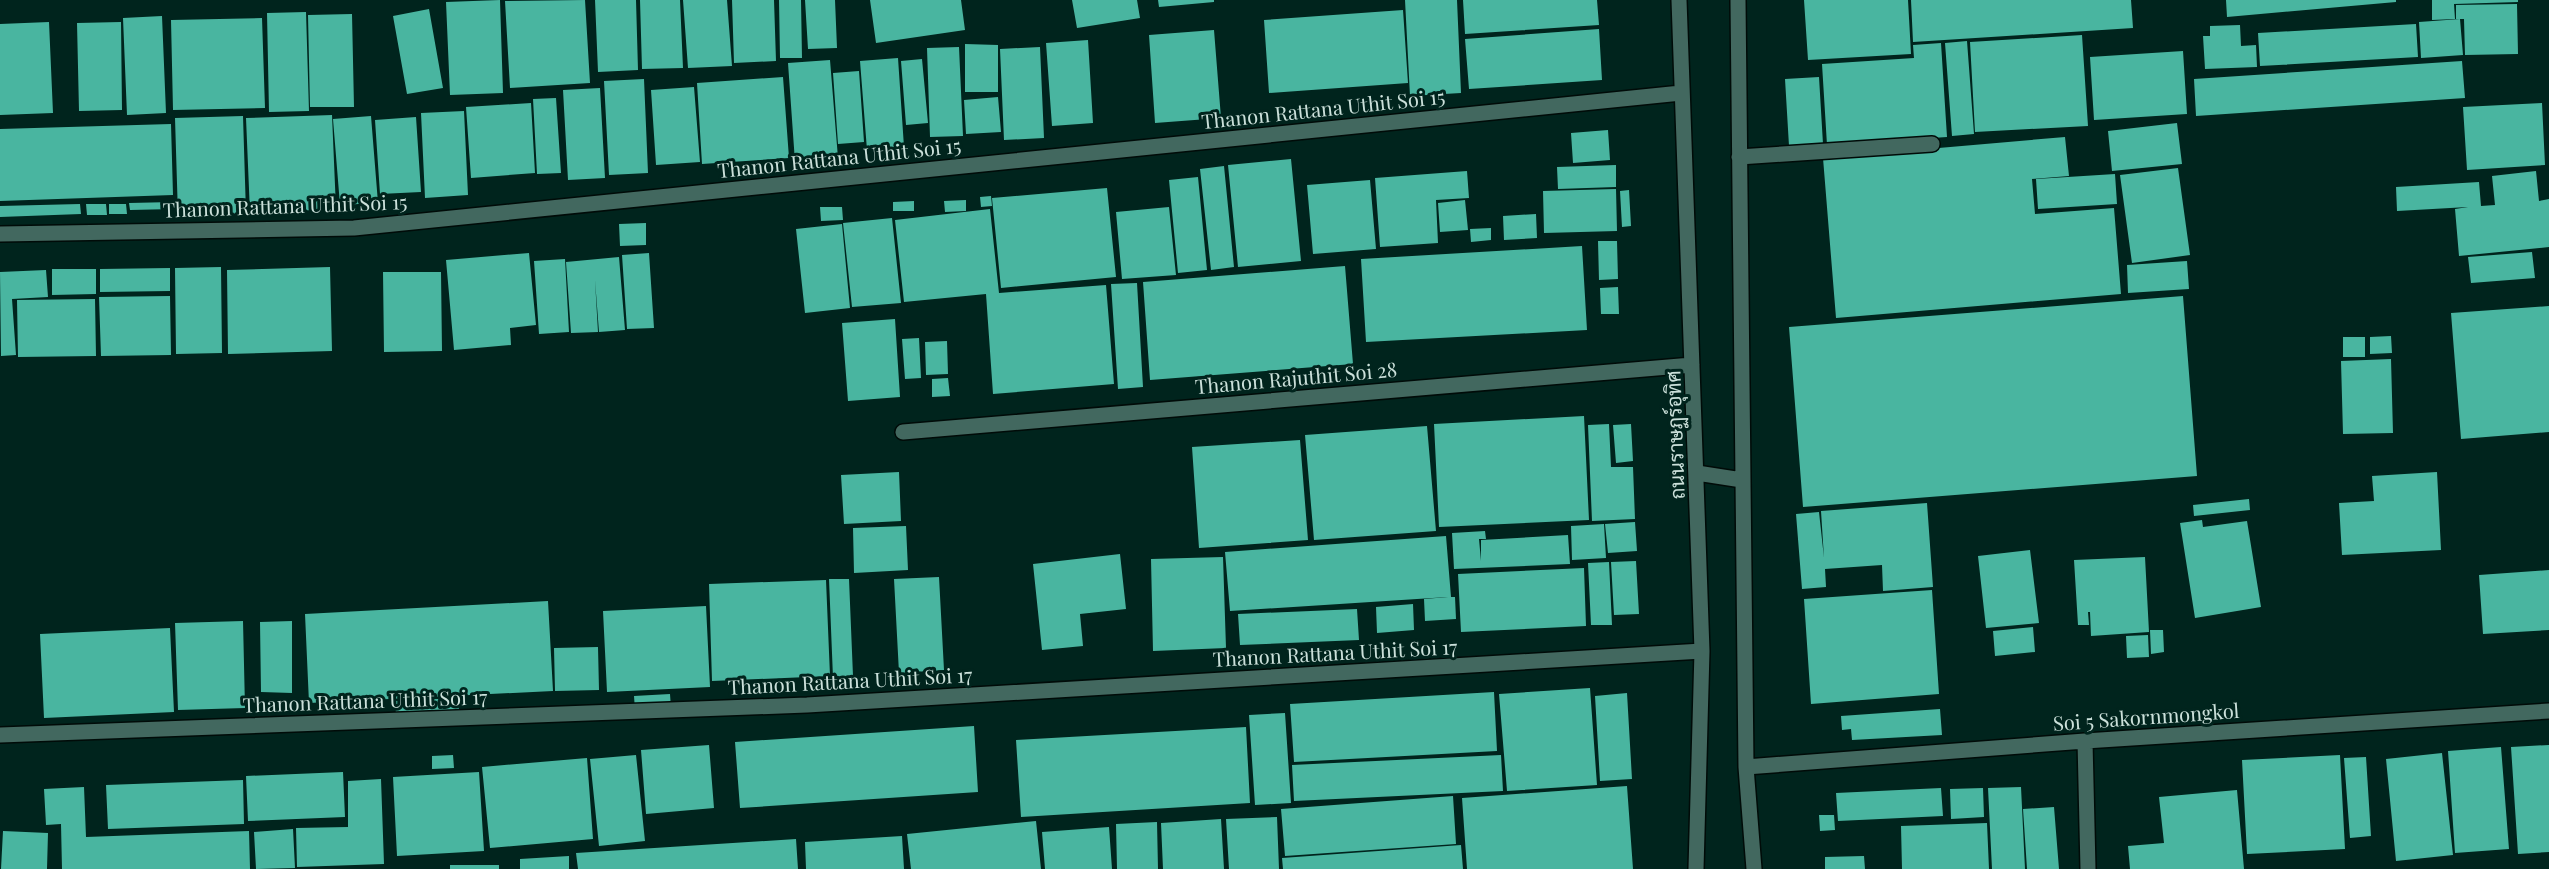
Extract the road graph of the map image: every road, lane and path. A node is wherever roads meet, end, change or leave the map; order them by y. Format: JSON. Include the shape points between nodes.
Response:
{"nodes":[{"id":1,"x":1679,"y":0,"type":"edge"},
{"id":2,"x":1738,"y":0,"type":"edge"},
{"id":3,"x":1681,"y":93,"type":"junction"},
{"id":4,"x":1932,"y":144,"type":"dead end"},
{"id":5,"x":1739,"y":157,"type":"junction"},
{"id":6,"x":0,"y":234,"type":"edge"},
{"id":7,"x":1692,"y":365,"type":"junction"},
{"id":8,"x":903,"y":432,"type":"dead end"},
{"id":9,"x":1697,"y":473,"type":"junction"},
{"id":10,"x":1742,"y":480,"type":"junction"},
{"id":11,"x":1702,"y":651,"type":"junction"},
{"id":12,"x":2549,"y":711,"type":"edge"},
{"id":13,"x":0,"y":735,"type":"edge"},
{"id":14,"x":2085,"y":741,"type":"junction"},
{"id":15,"x":1746,"y":767,"type":"junction"},
{"id":16,"x":1696,"y":869,"type":"edge"},
{"id":17,"x":1754,"y":869,"type":"edge"},
{"id":18,"x":2088,"y":869,"type":"edge"}],
"edges":[{"from":1,"to":3,"type":"street","name":"ถนนราษฏร์อุทิศ"},
{"from":2,"to":5,"type":"street"},
{"from":3,"to":6,"type":"street","name":"Thanon Rattana Uthit Soi 15","via":[[354,228]]},
{"from":3,"to":7,"type":"street","name":"ถนนราษฏร์อุทิศ"},
{"from":4,"to":5,"type":"street"},
{"from":5,"to":10,"type":"street"},
{"from":7,"to":8,"type":"street","name":"Thanon Rajuthit Soi 28"},
{"from":7,"to":9,"type":"street","name":"ถนนราษฏร์อุทิศ"},
{"from":9,"to":10,"type":"street"},
{"from":9,"to":11,"type":"street","name":"ถนนราษฏร์อุทิศ"},
{"from":10,"to":15,"type":"street"},
{"from":11,"to":13,"type":"street","name":"Thanon Rattana Uthit Soi 17","via":[[807,705]]},
{"from":11,"to":16,"type":"street","name":"ถนนราษฏร์อุทิศ"},
{"from":12,"to":14,"type":"street","name":"Soi 5 Sakornmongkol"},
{"from":14,"to":15,"type":"street","name":"Soi 5 Sakornmongkol"},
{"from":14,"to":18,"type":"street"},
{"from":15,"to":17,"type":"street"}]}
